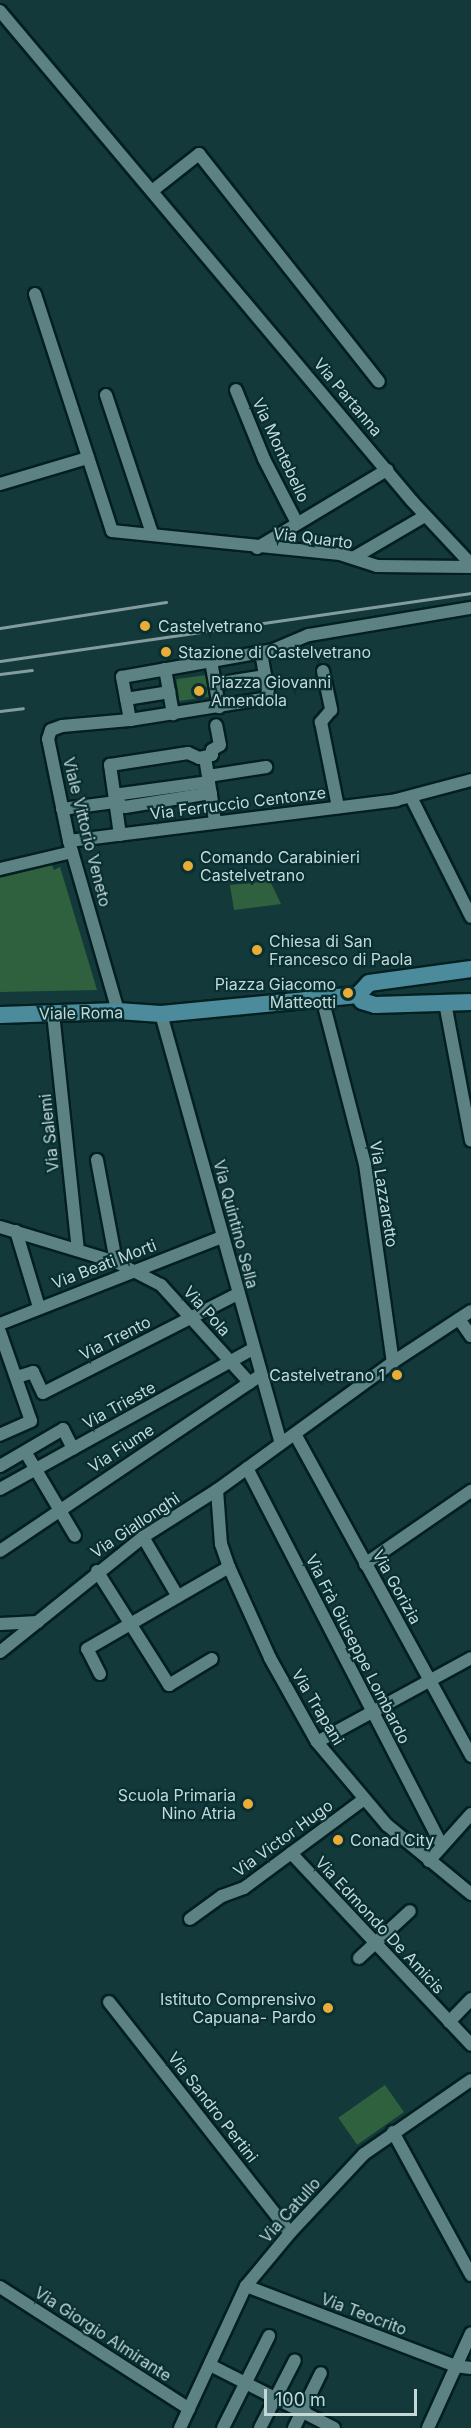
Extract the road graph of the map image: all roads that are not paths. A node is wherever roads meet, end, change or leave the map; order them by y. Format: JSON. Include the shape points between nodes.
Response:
{"nodes":[{"id":1,"x":0,"y":11,"type":"edge"},
{"id":2,"x":152,"y":191,"type":"junction"},
{"id":3,"x":35,"y":294,"type":"dead end"},
{"id":4,"x":379,"y":382,"type":"dead end"},
{"id":5,"x":236,"y":390,"type":"dead end"},
{"id":6,"x":106,"y":395,"type":"dead end"},
{"id":7,"x":88,"y":458,"type":"junction"},
{"id":8,"x":387,"y":470,"type":"junction"},
{"id":9,"x":0,"y":484,"type":"edge"},
{"id":10,"x":425,"y":516,"type":"junction"},
{"id":11,"x":297,"y":523,"type":"junction"},
{"id":12,"x":152,"y":533,"type":"junction"},
{"id":13,"x":257,"y":548,"type":"junction"},
{"id":14,"x":353,"y":558,"type":"junction"},
{"id":15,"x":471,"y":566,"type":"edge"},
{"id":16,"x":471,"y":608,"type":"edge"},
{"id":17,"x":261,"y":652,"type":"junction"},
{"id":18,"x":211,"y":661,"type":"junction"},
{"id":19,"x":165,"y":669,"type":"junction"},
{"id":20,"x":323,"y":671,"type":"dead end"},
{"id":21,"x":265,"y":676,"type":"junction"},
{"id":22,"x":215,"y":684,"type":"junction"},
{"id":23,"x":170,"y":692,"type":"junction"},
{"id":24,"x":126,"y":699,"type":"junction"},
{"id":25,"x":219,"y":707,"type":"junction"},
{"id":26,"x":173,"y":714,"type":"junction"},
{"id":27,"x":126,"y":721,"type":"junction"},
{"id":28,"x":216,"y":725,"type":"dead end"},
{"id":29,"x":205,"y":757,"type":"junction"},
{"id":30,"x":266,"y":767,"type":"dead end"},
{"id":31,"x":471,"y":780,"type":"edge"},
{"id":32,"x":209,"y":784,"type":"junction"},
{"id":33,"x":411,"y":796,"type":"junction"},
{"id":34,"x":115,"y":802,"type":"junction"},
{"id":35,"x":338,"y":807,"type":"junction"},
{"id":36,"x":62,"y":809,"type":"junction"},
{"id":37,"x":215,"y":821,"type":"junction"},
{"id":38,"x":120,"y":835,"type":"junction"},
{"id":39,"x":71,"y":846,"type":"junction"},
{"id":40,"x":0,"y":869,"type":"edge"},
{"id":41,"x":471,"y":917,"type":"edge"},
{"id":42,"x":471,"y":969,"type":"edge"},
{"id":43,"x":358,"y":995,"type":"junction"},
{"id":44,"x":322,"y":998,"type":"junction"},
{"id":45,"x":471,"y":1002,"type":"edge"},
{"id":46,"x":445,"y":1003,"type":"junction"},
{"id":47,"x":118,"y":1011,"type":"junction"},
{"id":48,"x":53,"y":1013,"type":"junction"},
{"id":49,"x":161,"y":1014,"type":"junction"},
{"id":50,"x":0,"y":1016,"type":"edge"},
{"id":51,"x":471,"y":1141,"type":"edge"},
{"id":52,"x":97,"y":1160,"type":"dead end"},
{"id":53,"x":0,"y":1227,"type":"edge"},
{"id":54,"x":16,"y":1231,"type":"junction"},
{"id":55,"x":222,"y":1237,"type":"junction"},
{"id":56,"x":78,"y":1250,"type":"junction"},
{"id":57,"x":117,"y":1263,"type":"junction"},
{"id":58,"x":135,"y":1269,"type":"junction"},
{"id":59,"x":237,"y":1294,"type":"junction"},
{"id":60,"x":39,"y":1307,"type":"junction"},
{"id":61,"x":471,"y":1311,"type":"edge"},
{"id":62,"x":190,"y":1318,"type":"junction"},
{"id":63,"x":459,"y":1319,"type":"junction"},
{"id":64,"x":0,"y":1324,"type":"edge"},
{"id":65,"x":0,"y":1332,"type":"edge"},
{"id":66,"x":471,"y":1336,"type":"edge"},
{"id":67,"x":253,"y":1349,"type":"junction"},
{"id":68,"x":231,"y":1361,"type":"junction"},
{"id":69,"x":393,"y":1362,"type":"junction"},
{"id":70,"x":261,"y":1376,"type":"junction"},
{"id":71,"x":17,"y":1377,"type":"junction"},
{"id":72,"x":250,"y":1383,"type":"junction"},
{"id":73,"x":295,"y":1434,"type":"junction"},
{"id":74,"x":0,"y":1435,"type":"edge"},
{"id":75,"x":281,"y":1443,"type":"junction"},
{"id":76,"x":73,"y":1449,"type":"junction"},
{"id":77,"x":26,"y":1453,"type":"junction"},
{"id":78,"x":0,"y":1466,"type":"edge"},
{"id":79,"x":247,"y":1468,"type":"junction"},
{"id":80,"x":35,"y":1470,"type":"junction"},
{"id":81,"x":0,"y":1489,"type":"edge"},
{"id":82,"x":217,"y":1490,"type":"junction"},
{"id":83,"x":471,"y":1491,"type":"edge"},
{"id":84,"x":59,"y":1511,"type":"junction"},
{"id":85,"x":75,"y":1536,"type":"dead end"},
{"id":86,"x":143,"y":1537,"type":"junction"},
{"id":87,"x":0,"y":1551,"type":"edge"},
{"id":88,"x":365,"y":1564,"type":"junction"},
{"id":89,"x":229,"y":1567,"type":"junction"},
{"id":90,"x":97,"y":1571,"type":"junction"},
{"id":91,"x":178,"y":1597,"type":"junction"},
{"id":92,"x":38,"y":1622,"type":"junction"},
{"id":93,"x":0,"y":1624,"type":"edge"},
{"id":94,"x":131,"y":1624,"type":"junction"},
{"id":95,"x":0,"y":1652,"type":"edge"},
{"id":96,"x":471,"y":1658,"type":"edge"},
{"id":97,"x":212,"y":1659,"type":"dead end"},
{"id":98,"x":100,"y":1674,"type":"dead end"},
{"id":99,"x":430,"y":1681,"type":"junction"},
{"id":100,"x":372,"y":1712,"type":"junction"},
{"id":101,"x":317,"y":1742,"type":"junction"},
{"id":102,"x":471,"y":1756,"type":"edge"},
{"id":103,"x":363,"y":1800,"type":"junction"},
{"id":104,"x":471,"y":1814,"type":"edge"},
{"id":105,"x":442,"y":1846,"type":"junction"},
{"id":106,"x":291,"y":1853,"type":"junction"},
{"id":107,"x":429,"y":1861,"type":"junction"},
{"id":108,"x":471,"y":1894,"type":"edge"},
{"id":109,"x":410,"y":1911,"type":"dead end"},
{"id":110,"x":190,"y":1919,"type":"dead end"},
{"id":111,"x":375,"y":1943,"type":"junction"},
{"id":112,"x":359,"y":1958,"type":"dead end"},
{"id":113,"x":471,"y":1999,"type":"edge"},
{"id":114,"x":109,"y":2002,"type":"dead end"},
{"id":115,"x":449,"y":2022,"type":"junction"},
{"id":116,"x":471,"y":2045,"type":"edge"},
{"id":117,"x":471,"y":2080,"type":"edge"},
{"id":118,"x":393,"y":2132,"type":"junction"},
{"id":119,"x":290,"y":2233,"type":"junction"},
{"id":120,"x":471,"y":2275,"type":"edge"},
{"id":121,"x":246,"y":2286,"type":"junction"},
{"id":122,"x":0,"y":2287,"type":"edge"},
{"id":123,"x":471,"y":2333,"type":"edge"},
{"id":124,"x":269,"y":2336,"type":"dead end"},
{"id":125,"x":295,"y":2360,"type":"dead end"},
{"id":126,"x":210,"y":2365,"type":"junction"},
{"id":127,"x":455,"y":2366,"type":"junction"},
{"id":128,"x":471,"y":2368,"type":"edge"},
{"id":129,"x":321,"y":2373,"type":"dead end"},
{"id":130,"x":246,"y":2383,"type":"junction"},
{"id":131,"x":275,"y":2398,"type":"junction"},
{"id":132,"x":189,"y":2409,"type":"junction"},
{"id":133,"x":302,"y":2412,"type":"junction"},
{"id":134,"x":180,"y":2428,"type":"edge"},
{"id":135,"x":223,"y":2428,"type":"edge"},
{"id":136,"x":260,"y":2428,"type":"edge"},
{"id":137,"x":294,"y":2428,"type":"edge"},
{"id":138,"x":332,"y":2428,"type":"edge"},
{"id":139,"x":428,"y":2428,"type":"edge"}],
"edges":[{"from":1,"to":2,"type":"street","name":"Via Partanna"},
{"from":2,"to":4,"type":"street","via":[[200,154]]},
{"from":2,"to":8,"type":"street","name":"Via Partanna"},
{"from":3,"to":7,"type":"street"},
{"from":5,"to":11,"type":"street","name":"Via Montebello","via":[[264,459]]},
{"from":6,"to":12,"type":"street"},
{"from":7,"to":9,"type":"street"},
{"from":7,"to":12,"type":"street","name":"Via Quarto","via":[[112,531]]},
{"from":8,"to":10,"type":"street","name":"Via Partanna"},
{"from":8,"to":11,"type":"street","name":"Via Montebello"},
{"from":10,"to":14,"type":"street"},
{"from":10,"to":15,"type":"street","name":"Via Partanna"},
{"from":11,"to":13,"type":"street","name":"Via Montebello"},
{"from":12,"to":13,"type":"street","name":"Via Quarto"},
{"from":13,"to":14,"type":"street","name":"Via Quarto"},
{"from":14,"to":15,"type":"street","name":"Via Quarto","via":[[377,566]]},
{"from":16,"to":17,"type":"street","via":[[309,634]]},
{"from":17,"to":18,"type":"street"},
{"from":17,"to":21,"type":"street"},
{"from":18,"to":19,"type":"street"},
{"from":18,"to":22,"type":"street"},
{"from":19,"to":23,"type":"street"},
{"from":19,"to":24,"type":"street","via":[[122,676]]},
{"from":20,"to":35,"type":"street","via":[[331,710],[321,722]]},
{"from":21,"to":22,"type":"street"},
{"from":21,"to":25,"type":"street","via":[[269,698]]},
{"from":22,"to":25,"type":"street"},
{"from":23,"to":24,"type":"street"},
{"from":23,"to":26,"type":"street"},
{"from":24,"to":27,"type":"street"},
{"from":25,"to":26,"type":"street"},
{"from":26,"to":27,"type":"street"},
{"from":27,"to":36,"type":"street","name":"Viale Vittorio Veneto","via":[[88,722],[51,730],[48,739]]},
{"from":28,"to":29,"type":"street","via":[[220,745]]},
{"from":29,"to":32,"type":"street"},
{"from":29,"to":34,"type":"street","via":[[188,753],[110,765]]},
{"from":30,"to":32,"type":"street"},
{"from":31,"to":33,"type":"street","name":"Via Ferruccio Centonze"},
{"from":32,"to":34,"type":"street","via":[[121,794]]},
{"from":32,"to":37,"type":"street"},
{"from":33,"to":35,"type":"street","name":"Via Ferruccio Centonze"},
{"from":33,"to":41,"type":"street"},
{"from":34,"to":36,"type":"street"},
{"from":34,"to":38,"type":"street"},
{"from":35,"to":37,"type":"street","name":"Via Ferruccio Centonze"},
{"from":36,"to":39,"type":"street","name":"Viale Vittorio Veneto"},
{"from":37,"to":38,"type":"street","name":"Via Ferruccio Centonze"},
{"from":38,"to":39,"type":"street","name":"Via Ferruccio Centonze"},
{"from":39,"to":40,"type":"street","name":"Via Ferruccio Centonze"},
{"from":39,"to":47,"type":"street","name":"Viale Vittorio Veneto"},
{"from":42,"to":43,"type":"main road","via":[[369,983]]},
{"from":43,"to":44,"type":"main road"},
{"from":43,"to":46,"type":"main road","via":[[368,1005]]},
{"from":44,"to":49,"type":"main road"},
{"from":44,"to":69,"type":"street","name":"Via Lazzaretto","via":[[365,1164]]},
{"from":45,"to":46,"type":"main road"},
{"from":46,"to":51,"type":"street"},
{"from":47,"to":48,"type":"main road","name":"Viale Roma"},
{"from":47,"to":49,"type":"main road","name":"Viale Roma"},
{"from":48,"to":50,"type":"main road","name":"Viale Roma"},
{"from":48,"to":56,"type":"street","name":"Via Salemi"},
{"from":49,"to":55,"type":"street","name":"Via Quintino Sella"},
{"from":52,"to":57,"type":"street"},
{"from":53,"to":54,"type":"street","name":"Via Pola"},
{"from":54,"to":56,"type":"street","name":"Via Pola"},
{"from":54,"to":60,"type":"street"},
{"from":55,"to":58,"type":"street","name":"Via Beati Morti"},
{"from":55,"to":59,"type":"street","name":"Via Quintino Sella"},
{"from":56,"to":57,"type":"street","name":"Via Pola"},
{"from":57,"to":58,"type":"street","name":"Via Pola"},
{"from":58,"to":60,"type":"street","name":"Via Beati Morti"},
{"from":58,"to":62,"type":"street","name":"Via Pola","via":[[161,1285]]},
{"from":59,"to":62,"type":"street","name":"Via Trento"},
{"from":59,"to":67,"type":"street","name":"Via Quintino Sella"},
{"from":60,"to":64,"type":"street","name":"Via Beati Morti"},
{"from":61,"to":63,"type":"street","name":"Via Giallonghi"},
{"from":62,"to":68,"type":"street","name":"Via Pola"},
{"from":62,"to":71,"type":"street","name":"Via Trento","via":[[43,1392],[33,1372]]},
{"from":63,"to":66,"type":"street"},
{"from":63,"to":69,"type":"street","name":"Via Giallonghi"},
{"from":65,"to":71,"type":"street"},
{"from":67,"to":68,"type":"street","name":"Via Trieste"},
{"from":67,"to":70,"type":"street","name":"Via Quintino Sella"},
{"from":68,"to":72,"type":"street","name":"Via Pola"},
{"from":68,"to":76,"type":"street","name":"Via Trieste"},
{"from":69,"to":73,"type":"street","name":"Via Giallonghi"},
{"from":70,"to":72,"type":"street","name":"Via Fiume"},
{"from":70,"to":75,"type":"street","name":"Via Quintino Sella"},
{"from":71,"to":74,"type":"street","via":[[31,1421]]},
{"from":72,"to":84,"type":"street","name":"Via Fiume"},
{"from":73,"to":75,"type":"street","name":"Via Giallonghi"},
{"from":73,"to":88,"type":"street","name":"Via Gorizia"},
{"from":75,"to":79,"type":"street","name":"Via Giallonghi"},
{"from":76,"to":77,"type":"street","via":[[63,1429]]},
{"from":76,"to":80,"type":"street","name":"Via Trieste"},
{"from":77,"to":78,"type":"street"},
{"from":77,"to":80,"type":"street"},
{"from":79,"to":82,"type":"street","name":"Via Giallonghi"},
{"from":79,"to":100,"type":"street","name":"Via Frà Giuseppe Lombardo"},
{"from":80,"to":81,"type":"street","name":"Via Trieste"},
{"from":80,"to":84,"type":"street"},
{"from":82,"to":86,"type":"street","name":"Via Giallonghi"},
{"from":82,"to":89,"type":"street","name":"Via Trapani","via":[[221,1544]]},
{"from":83,"to":88,"type":"street"},
{"from":84,"to":85,"type":"street"},
{"from":84,"to":87,"type":"street","name":"Via Fiume"},
{"from":86,"to":90,"type":"street","name":"Via Giallonghi"},
{"from":86,"to":91,"type":"street"},
{"from":88,"to":99,"type":"street","name":"Via Gorizia"},
{"from":89,"to":91,"type":"street"},
{"from":89,"to":101,"type":"street","name":"Via Trapani","via":[[270,1658]]},
{"from":90,"to":92,"type":"street","name":"Via Giallonghi"},
{"from":90,"to":94,"type":"street"},
{"from":91,"to":94,"type":"street"},
{"from":92,"to":93,"type":"street"},
{"from":92,"to":95,"type":"street","name":"Via Giallonghi"},
{"from":94,"to":97,"type":"street","via":[[170,1685]]},
{"from":94,"to":98,"type":"street","via":[[87,1649]]},
{"from":96,"to":99,"type":"street"},
{"from":99,"to":100,"type":"street"},
{"from":99,"to":102,"type":"street","name":"Via Gorizia"},
{"from":100,"to":101,"type":"street"},
{"from":100,"to":105,"type":"street","name":"Via Frà Giuseppe Lombardo"},
{"from":101,"to":103,"type":"street","name":"Via Trapani"},
{"from":103,"to":106,"type":"street","name":"Via Victor Hugo"},
{"from":103,"to":107,"type":"street","name":"Via Trapani"},
{"from":104,"to":105,"type":"street"},
{"from":105,"to":107,"type":"street"},
{"from":106,"to":110,"type":"street","name":"Via Victor Hugo","via":[[244,1888],[222,1896]]},
{"from":106,"to":111,"type":"street","name":"Via Edmondo De Amicis"},
{"from":107,"to":108,"type":"street","name":"Via Trapani"},
{"from":109,"to":111,"type":"street"},
{"from":111,"to":112,"type":"street"},
{"from":111,"to":115,"type":"street","name":"Via Edmondo De Amicis"},
{"from":113,"to":115,"type":"street"},
{"from":114,"to":119,"type":"street","name":"Via Sandro Pertini"},
{"from":115,"to":116,"type":"street","name":"Via Edmondo De Amicis"},
{"from":117,"to":118,"type":"street","name":"Via Catullo"},
{"from":118,"to":119,"type":"street","name":"Via Catullo","via":[[364,2154]]},
{"from":118,"to":120,"type":"street"},
{"from":119,"to":121,"type":"street","name":"Via Catullo"},
{"from":121,"to":126,"type":"street","name":"Via Catullo"},
{"from":121,"to":127,"type":"street","name":"Via Teocrito"},
{"from":122,"to":132,"type":"street","name":"Via Giorgio Almirante"},
{"from":123,"to":127,"type":"street"},
{"from":124,"to":130,"type":"street"},
{"from":125,"to":131,"type":"street"},
{"from":126,"to":130,"type":"street"},
{"from":126,"to":132,"type":"street","name":"Via Catullo"},
{"from":127,"to":128,"type":"street","name":"Via Teocrito"},
{"from":127,"to":139,"type":"street"},
{"from":129,"to":133,"type":"street"},
{"from":130,"to":131,"type":"street"},
{"from":130,"to":135,"type":"street"},
{"from":131,"to":133,"type":"street"},
{"from":131,"to":136,"type":"street"},
{"from":132,"to":134,"type":"street","name":"Via Catullo"},
{"from":133,"to":137,"type":"street"},
{"from":133,"to":138,"type":"street"}]}
